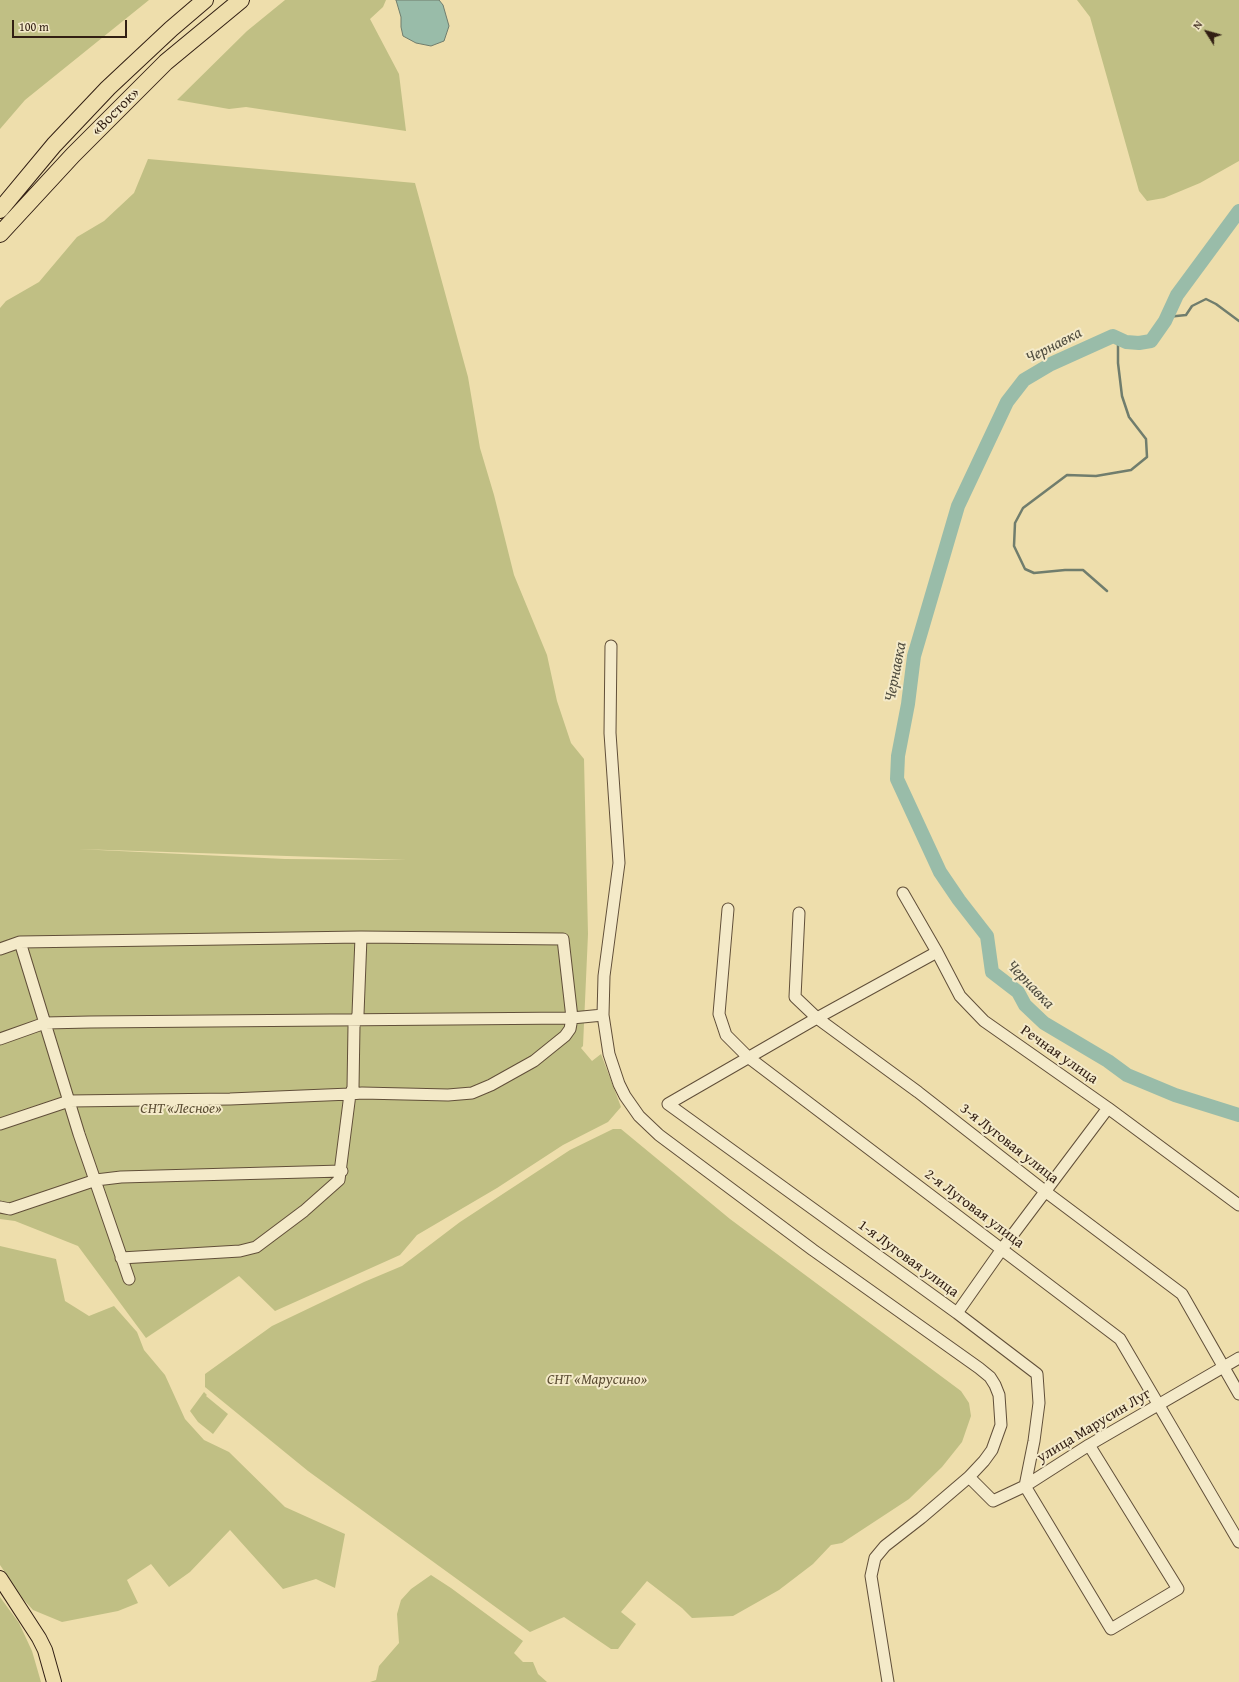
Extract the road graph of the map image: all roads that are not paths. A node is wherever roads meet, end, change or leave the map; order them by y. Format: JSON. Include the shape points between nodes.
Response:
{"nodes":[{"id":1,"x":205,"y":0,"type":"edge"},
{"id":2,"x":241,"y":0,"type":"edge"},
{"id":3,"x":0,"y":210,"type":"edge"},
{"id":4,"x":0,"y":234,"type":"edge"},
{"id":5,"x":611,"y":646,"type":"dead end"},
{"id":6,"x":902,"y":894,"type":"dead end"},
{"id":7,"x":728,"y":909,"type":"dead end"},
{"id":8,"x":799,"y":913,"type":"dead end"},
{"id":9,"x":361,"y":937,"type":"junction"},
{"id":10,"x":20,"y":942,"type":"junction"},
{"id":11,"x":0,"y":949,"type":"edge"},
{"id":12,"x":937,"y":952,"type":"junction"},
{"id":13,"x":602,"y":1015,"type":"junction"},
{"id":14,"x":572,"y":1018,"type":"junction"},
{"id":15,"x":817,"y":1018,"type":"junction"},
{"id":16,"x":355,"y":1019,"type":"junction"},
{"id":17,"x":46,"y":1023,"type":"junction"},
{"id":18,"x":0,"y":1039,"type":"edge"},
{"id":19,"x":748,"y":1057,"type":"junction"},
{"id":20,"x":350,"y":1094,"type":"junction"},
{"id":21,"x":69,"y":1101,"type":"junction"},
{"id":22,"x":1108,"y":1108,"type":"junction"},
{"id":23,"x":0,"y":1124,"type":"edge"},
{"id":24,"x":342,"y":1171,"type":"junction"},
{"id":25,"x":96,"y":1180,"type":"junction"},
{"id":26,"x":1046,"y":1192,"type":"junction"},
{"id":27,"x":1239,"y":1205,"type":"edge"},
{"id":28,"x":0,"y":1207,"type":"edge"},
{"id":29,"x":1002,"y":1250,"type":"junction"},
{"id":30,"x":121,"y":1258,"type":"junction"},
{"id":31,"x":129,"y":1279,"type":"dead end"},
{"id":32,"x":957,"y":1313,"type":"junction"},
{"id":33,"x":1239,"y":1358,"type":"edge"},
{"id":34,"x":1223,"y":1366,"type":"junction"},
{"id":35,"x":1239,"y":1394,"type":"edge"},
{"id":36,"x":1159,"y":1404,"type":"junction"},
{"id":37,"x":1089,"y":1445,"type":"junction"},
{"id":38,"x":969,"y":1477,"type":"junction"},
{"id":39,"x":1025,"y":1486,"type":"junction"},
{"id":40,"x":1239,"y":1542,"type":"edge"},
{"id":41,"x":0,"y":1578,"type":"edge"},
{"id":42,"x":54,"y":1682,"type":"edge"},
{"id":43,"x":888,"y":1682,"type":"edge"}],
"edges":[{"from":1,"to":3,"type":"highway","name":"«Восток»","via":[[108,88],[54,145]]},
{"from":2,"to":4,"type":"highway","name":"«Восток»","via":[[166,62],[73,155]]},
{"from":5,"to":13,"type":"street","via":[[610,733],[619,863],[604,976]]},
{"from":6,"to":12,"type":"street","name":"Речная улица"},
{"from":7,"to":19,"type":"street","name":"2-я Луговая улица","via":[[719,1014],[726,1035]]},
{"from":8,"to":15,"type":"street","name":"3-я Луговая улица","via":[[795,997]]},
{"from":9,"to":10,"type":"street"},
{"from":9,"to":14,"type":"street","via":[[562,939]]},
{"from":9,"to":16,"type":"street","via":[[358,1014]]},
{"from":10,"to":11,"type":"street"},
{"from":10,"to":17,"type":"street"},
{"from":12,"to":15,"type":"street"},
{"from":12,"to":22,"type":"street","name":"Речная улица","via":[[960,996],[984,1021]]},
{"from":13,"to":14,"type":"street"},
{"from":13,"to":38,"type":"street","via":[[609,1054],[619,1084],[632,1107],[659,1135],[990,1377],[999,1395],[1001,1425],[992,1450]]},
{"from":14,"to":16,"type":"street"},
{"from":14,"to":20,"type":"street","via":[[570,1029],[565,1036],[534,1061],[492,1085],[472,1092],[448,1095]]},
{"from":15,"to":19,"type":"street"},
{"from":15,"to":26,"type":"street","name":"3-я Луговая улица","via":[[918,1092]]},
{"from":16,"to":17,"type":"street"},
{"from":16,"to":20,"type":"street","via":[[353,1088]]},
{"from":17,"to":18,"type":"street"},
{"from":17,"to":21,"type":"street"},
{"from":19,"to":29,"type":"street","name":"2-я Луговая улица"},
{"from":19,"to":32,"type":"street","name":"1-я Луговая улица","via":[[668,1104]]},
{"from":20,"to":21,"type":"street"},
{"from":20,"to":24,"type":"street"},
{"from":21,"to":23,"type":"street"},
{"from":21,"to":25,"type":"street"},
{"from":22,"to":26,"type":"street"},
{"from":22,"to":27,"type":"street","name":"Речная улица"},
{"from":24,"to":25,"type":"street","via":[[121,1177]]},
{"from":24,"to":30,"type":"street","via":[[340,1180],[256,1248]]},
{"from":25,"to":28,"type":"street","via":[[10,1209]]},
{"from":25,"to":30,"type":"street"},
{"from":26,"to":29,"type":"street"},
{"from":26,"to":34,"type":"street","name":"3-я Луговая улица","via":[[1182,1294]]},
{"from":29,"to":32,"type":"street"},
{"from":29,"to":36,"type":"street","name":"2-я Луговая улица","via":[[1120,1339]]},
{"from":30,"to":31,"type":"street"},
{"from":32,"to":39,"type":"street","name":"1-я Луговая улица","via":[[1037,1374],[1039,1403]]},
{"from":33,"to":34,"type":"street","name":"улица Марусин Луг"},
{"from":34,"to":35,"type":"street","name":"3-я Луговая улица"},
{"from":34,"to":36,"type":"street","name":"улица Марусин Луг"},
{"from":36,"to":37,"type":"street","name":"улица Марусин Луг"},
{"from":36,"to":40,"type":"street","name":"2-я Луговая улица"},
{"from":37,"to":39,"type":"street","name":"улица Марусин Луг"},
{"from":37,"to":39,"type":"street","via":[[1178,1589],[1110,1629]]},
{"from":38,"to":39,"type":"street","name":"улица Марусин Луг","via":[[993,1501]]},
{"from":38,"to":43,"type":"street","via":[[885,1546],[875,1558],[872,1576]]},
{"from":41,"to":42,"type":"main road","via":[[39,1638]]}]}
